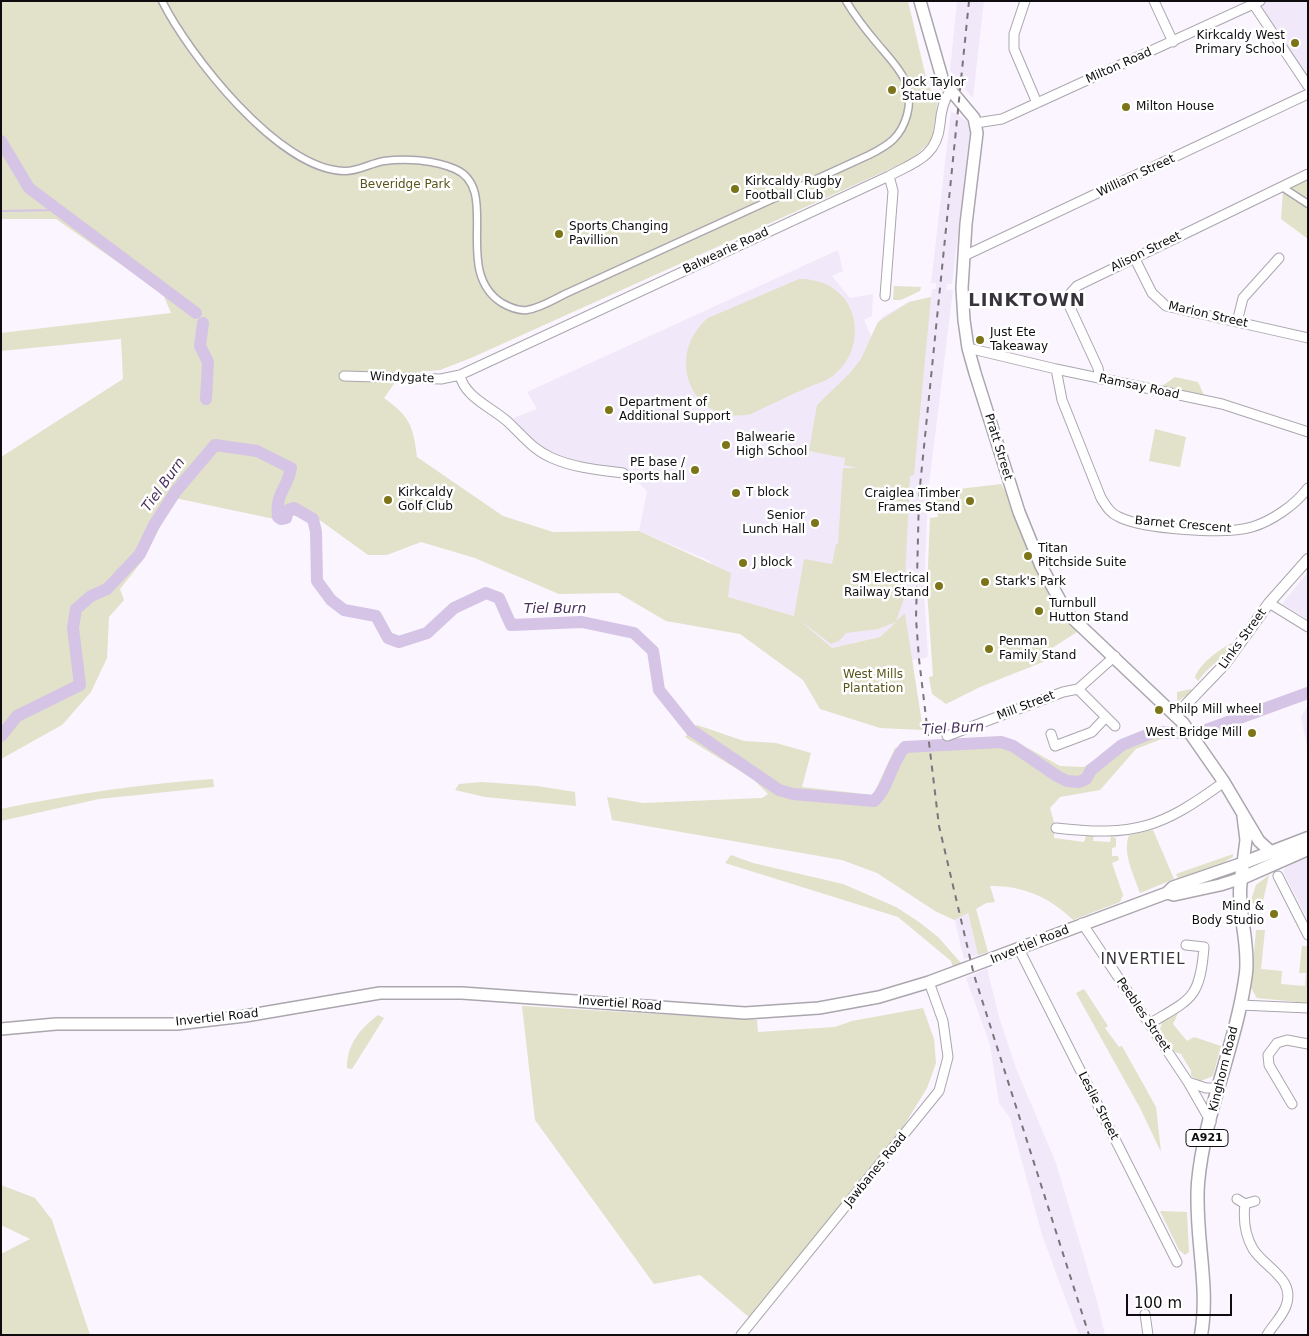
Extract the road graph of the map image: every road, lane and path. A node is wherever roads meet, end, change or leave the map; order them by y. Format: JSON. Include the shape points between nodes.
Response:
{"nodes":[{"id":1,"x":162,"y":1,"type":"edge"},
{"id":2,"x":846,"y":1,"type":"edge"},
{"id":3,"x":920,"y":1,"type":"edge"},
{"id":4,"x":1024,"y":1,"type":"edge"},
{"id":5,"x":1154,"y":1,"type":"edge"},
{"id":6,"x":1257,"y":3,"type":"edge"},
{"id":7,"x":1173,"y":42,"type":"junction"},
{"id":8,"x":1308,"y":86,"type":"edge"},
{"id":9,"x":950,"y":90,"type":"junction"},
{"id":10,"x":1308,"y":94,"type":"edge"},
{"id":11,"x":1037,"y":103,"type":"junction"},
{"id":12,"x":976,"y":123,"type":"junction"},
{"id":13,"x":1308,"y":174,"type":"edge"},
{"id":14,"x":889,"y":176,"type":"junction"},
{"id":15,"x":1282,"y":187,"type":"junction"},
{"id":16,"x":1308,"y":204,"type":"edge"},
{"id":17,"x":964,"y":256,"type":"junction"},
{"id":18,"x":1134,"y":257,"type":"junction"},
{"id":19,"x":1279,"y":258,"type":"dead end"},
{"id":20,"x":885,"y":296,"type":"dead end"},
{"id":21,"x":1236,"y":322,"type":"junction"},
{"id":22,"x":1308,"y":338,"type":"edge"},
{"id":23,"x":968,"y":348,"type":"junction"},
{"id":24,"x":1056,"y":369,"type":"junction"},
{"id":25,"x":460,"y":375,"type":"junction"},
{"id":26,"x":344,"y":376,"type":"dead end"},
{"id":27,"x":1100,"y":379,"type":"junction"},
{"id":28,"x":1308,"y":432,"type":"edge"},
{"id":29,"x":624,"y":473,"type":"dead end"},
{"id":30,"x":1308,"y":488,"type":"edge"},
{"id":31,"x":1308,"y":559,"type":"edge"},
{"id":32,"x":1269,"y":603,"type":"junction"},
{"id":33,"x":1308,"y":626,"type":"edge"},
{"id":34,"x":1115,"y":656,"type":"junction"},
{"id":35,"x":1078,"y":688,"type":"junction"},
{"id":36,"x":1106,"y":717,"type":"junction"},
{"id":37,"x":1179,"y":719,"type":"junction"},
{"id":38,"x":1115,"y":726,"type":"dead end"},
{"id":39,"x":1051,"y":734,"type":"dead end"},
{"id":40,"x":948,"y":736,"type":"dead end"},
{"id":41,"x":1224,"y":782,"type":"junction"},
{"id":42,"x":1243,"y":816,"type":"junction"},
{"id":43,"x":1056,"y":828,"type":"dead end"},
{"id":44,"x":1308,"y":838,"type":"edge"},
{"id":45,"x":1308,"y":849,"type":"edge"},
{"id":46,"x":1272,"y":852,"type":"junction"},
{"id":47,"x":1243,"y":863,"type":"junction"},
{"id":48,"x":1268,"y":868,"type":"junction"},
{"id":49,"x":1224,"y":872,"type":"junction"},
{"id":50,"x":1278,"y":876,"type":"dead end"},
{"id":51,"x":1242,"y":878,"type":"junction"},
{"id":52,"x":1166,"y":893,"type":"junction"},
{"id":53,"x":1082,"y":923,"type":"junction"},
{"id":54,"x":1308,"y":934,"type":"edge"},
{"id":55,"x":1186,"y":944,"type":"dead end"},
{"id":56,"x":1019,"y":949,"type":"junction"},
{"id":57,"x":929,"y":982,"type":"junction"},
{"id":58,"x":1240,"y":1005,"type":"junction"},
{"id":59,"x":1308,"y":1008,"type":"edge"},
{"id":60,"x":1149,"y":1024,"type":"junction"},
{"id":61,"x":1,"y":1029,"type":"edge"},
{"id":62,"x":1308,"y":1044,"type":"edge"},
{"id":63,"x":1188,"y":1082,"type":"junction"},
{"id":64,"x":1219,"y":1088,"type":"junction"},
{"id":65,"x":1292,"y":1104,"type":"dead end"},
{"id":66,"x":1211,"y":1122,"type":"junction"},
{"id":67,"x":1255,"y":1201,"type":"dead end"},
{"id":68,"x":1177,"y":1262,"type":"dead end"},
{"id":69,"x":1144,"y":1314,"type":"dead end"},
{"id":70,"x":741,"y":1335,"type":"edge"},
{"id":71,"x":1148,"y":1335,"type":"edge"},
{"id":72,"x":1201,"y":1335,"type":"edge"},
{"id":73,"x":1267,"y":1335,"type":"edge"}],
"edges":[{"from":1,"to":2,"type":"street","via":[[193,53],[246,113],[295,153],[321,167],[345,172],[384,161],[422,161],[456,170],[465,176],[477,201],[476,256],[483,283],[508,307],[526,310],[894,141],[904,126],[909,88],[897,65],[876,43]]},
{"from":3,"to":9,"type":"main road","via":[[943,81]]},
{"from":4,"to":11,"type":"street","via":[[1014,34],[1014,49]]},
{"from":5,"to":7,"type":"street"},
{"from":6,"to":7,"type":"street","name":"Milton Road"},
{"from":6,"to":8,"type":"street"},
{"from":7,"to":11,"type":"street","name":"Milton Road"},
{"from":9,"to":12,"type":"main road"},
{"from":9,"to":14,"type":"street","name":"Balwearie Road","via":[[944,100],[936,145],[925,157]]},
{"from":10,"to":17,"type":"street","name":"William Street"},
{"from":11,"to":12,"type":"street","name":"Milton Road","via":[[1002,119]]},
{"from":12,"to":17,"type":"main road","name":"Pratt Street"},
{"from":13,"to":15,"type":"street","name":"Alison Street"},
{"from":14,"to":20,"type":"street","via":[[892,191]]},
{"from":14,"to":25,"type":"street","name":"Balwearie Road"},
{"from":15,"to":16,"type":"street"},
{"from":15,"to":18,"type":"street","name":"Alison Street"},
{"from":17,"to":23,"type":"main road","name":"Pratt Street","via":[[963,301]]},
{"from":18,"to":21,"type":"street","name":"Marion Street","via":[[1152,293],[1166,306]]},
{"from":18,"to":27,"type":"street","name":"Alison Street","via":[[1077,286],[1068,296],[1068,303]]},
{"from":19,"to":21,"type":"street","via":[[1242,298]]},
{"from":21,"to":22,"type":"street","name":"Marion Street"},
{"from":23,"to":24,"type":"street","name":"Ramsay Road"},
{"from":23,"to":34,"type":"main road","name":"Pratt Street","via":[[1006,475],[1042,566],[1067,613]]},
{"from":24,"to":27,"type":"street","name":"Ramsay Road"},
{"from":24,"to":30,"type":"street","name":"Barnet Crescent","via":[[1062,400],[1101,498],[1110,512],[1120,518],[1140,524],[1229,532],[1252,527],[1271,518],[1292,505]]},
{"from":25,"to":26,"type":"street","name":"Windygate","via":[[441,379]]},
{"from":25,"to":29,"type":"street","via":[[461,382],[476,397],[508,421],[540,452],[576,466]]},
{"from":27,"to":28,"type":"street","name":"Ramsay Road","via":[[1238,408]]},
{"from":31,"to":32,"type":"street","name":"Links Street"},
{"from":32,"to":33,"type":"street"},
{"from":32,"to":37,"type":"street","name":"Links Street","via":[[1225,664]]},
{"from":34,"to":35,"type":"street","name":"Mill Street"},
{"from":34,"to":37,"type":"main road","name":"Pratt Street"},
{"from":35,"to":36,"type":"street"},
{"from":35,"to":40,"type":"street","name":"Mill Street"},
{"from":36,"to":38,"type":"street"},
{"from":36,"to":39,"type":"street","via":[[1092,732],[1055,746]]},
{"from":37,"to":41,"type":"main road","name":"Pratt Street"},
{"from":41,"to":42,"type":"main road","name":"Pratt Street"},
{"from":41,"to":43,"type":"street","via":[[1189,808],[1140,828],[1098,831]]},
{"from":42,"to":46,"type":"main road","name":"Pratt Street","via":[[1259,841]]},
{"from":42,"to":47,"type":"main road","via":[[1246,840]]},
{"from":44,"to":46,"type":"main road"},
{"from":45,"to":48,"type":"main road"},
{"from":46,"to":47,"type":"main road"},
{"from":47,"to":48,"type":"main road","via":[[1248,867]]},
{"from":47,"to":49,"type":"main road","name":"Invertiel Road"},
{"from":47,"to":51,"type":"main road","name":"Kinghorn Road","number":"A921"},
{"from":48,"to":51,"type":"main road"},
{"from":49,"to":51,"type":"main road"},
{"from":49,"to":52,"type":"main road","name":"Invertiel Road","via":[[1173,887]]},
{"from":50,"to":54,"type":"street"},
{"from":51,"to":52,"type":"main road","name":"Invertiel Road","via":[[1174,895]]},
{"from":51,"to":58,"type":"main road","name":"Kinghorn Road","number":"A921","via":[[1240,894],[1246,958]]},
{"from":52,"to":53,"type":"main road","name":"Invertiel Road"},
{"from":53,"to":56,"type":"main road","name":"Invertiel Road"},
{"from":53,"to":60,"type":"street","name":"Peebles Street"},
{"from":55,"to":60,"type":"street","via":[[1204,947],[1203,969],[1196,992]]},
{"from":56,"to":57,"type":"main road","name":"Invertiel Road"},
{"from":56,"to":68,"type":"street","name":"Leslie Street"},
{"from":57,"to":61,"type":"main road","name":"Invertiel Road","via":[[879,997],[819,1008],[745,1013],[462,993],[380,993],[177,1024],[56,1024]]},
{"from":57,"to":70,"type":"street","name":"Jawbanes Road","via":[[943,1021],[948,1057],[938,1091]]},
{"from":58,"to":59,"type":"street"},
{"from":58,"to":64,"type":"main road","name":"Kinghorn Road","number":"A921"},
{"from":60,"to":63,"type":"street","name":"Peebles Street"},
{"from":62,"to":65,"type":"street","via":[[1287,1040],[1277,1043],[1268,1055],[1269,1065]]},
{"from":63,"to":64,"type":"street"},
{"from":63,"to":66,"type":"street","name":"Peebles Street"},
{"from":64,"to":66,"type":"main road","name":"Kinghorn Road","number":"A921"},
{"from":66,"to":72,"type":"main road","name":"Kinghorn Road","number":"A921","via":[[1198,1183],[1197,1222],[1204,1303]]},
{"from":67,"to":73,"type":"street","via":[[1241,1202],[1248,1239],[1254,1251],[1280,1276],[1287,1289],[1287,1304]]},
{"from":69,"to":71,"type":"street"}]}
